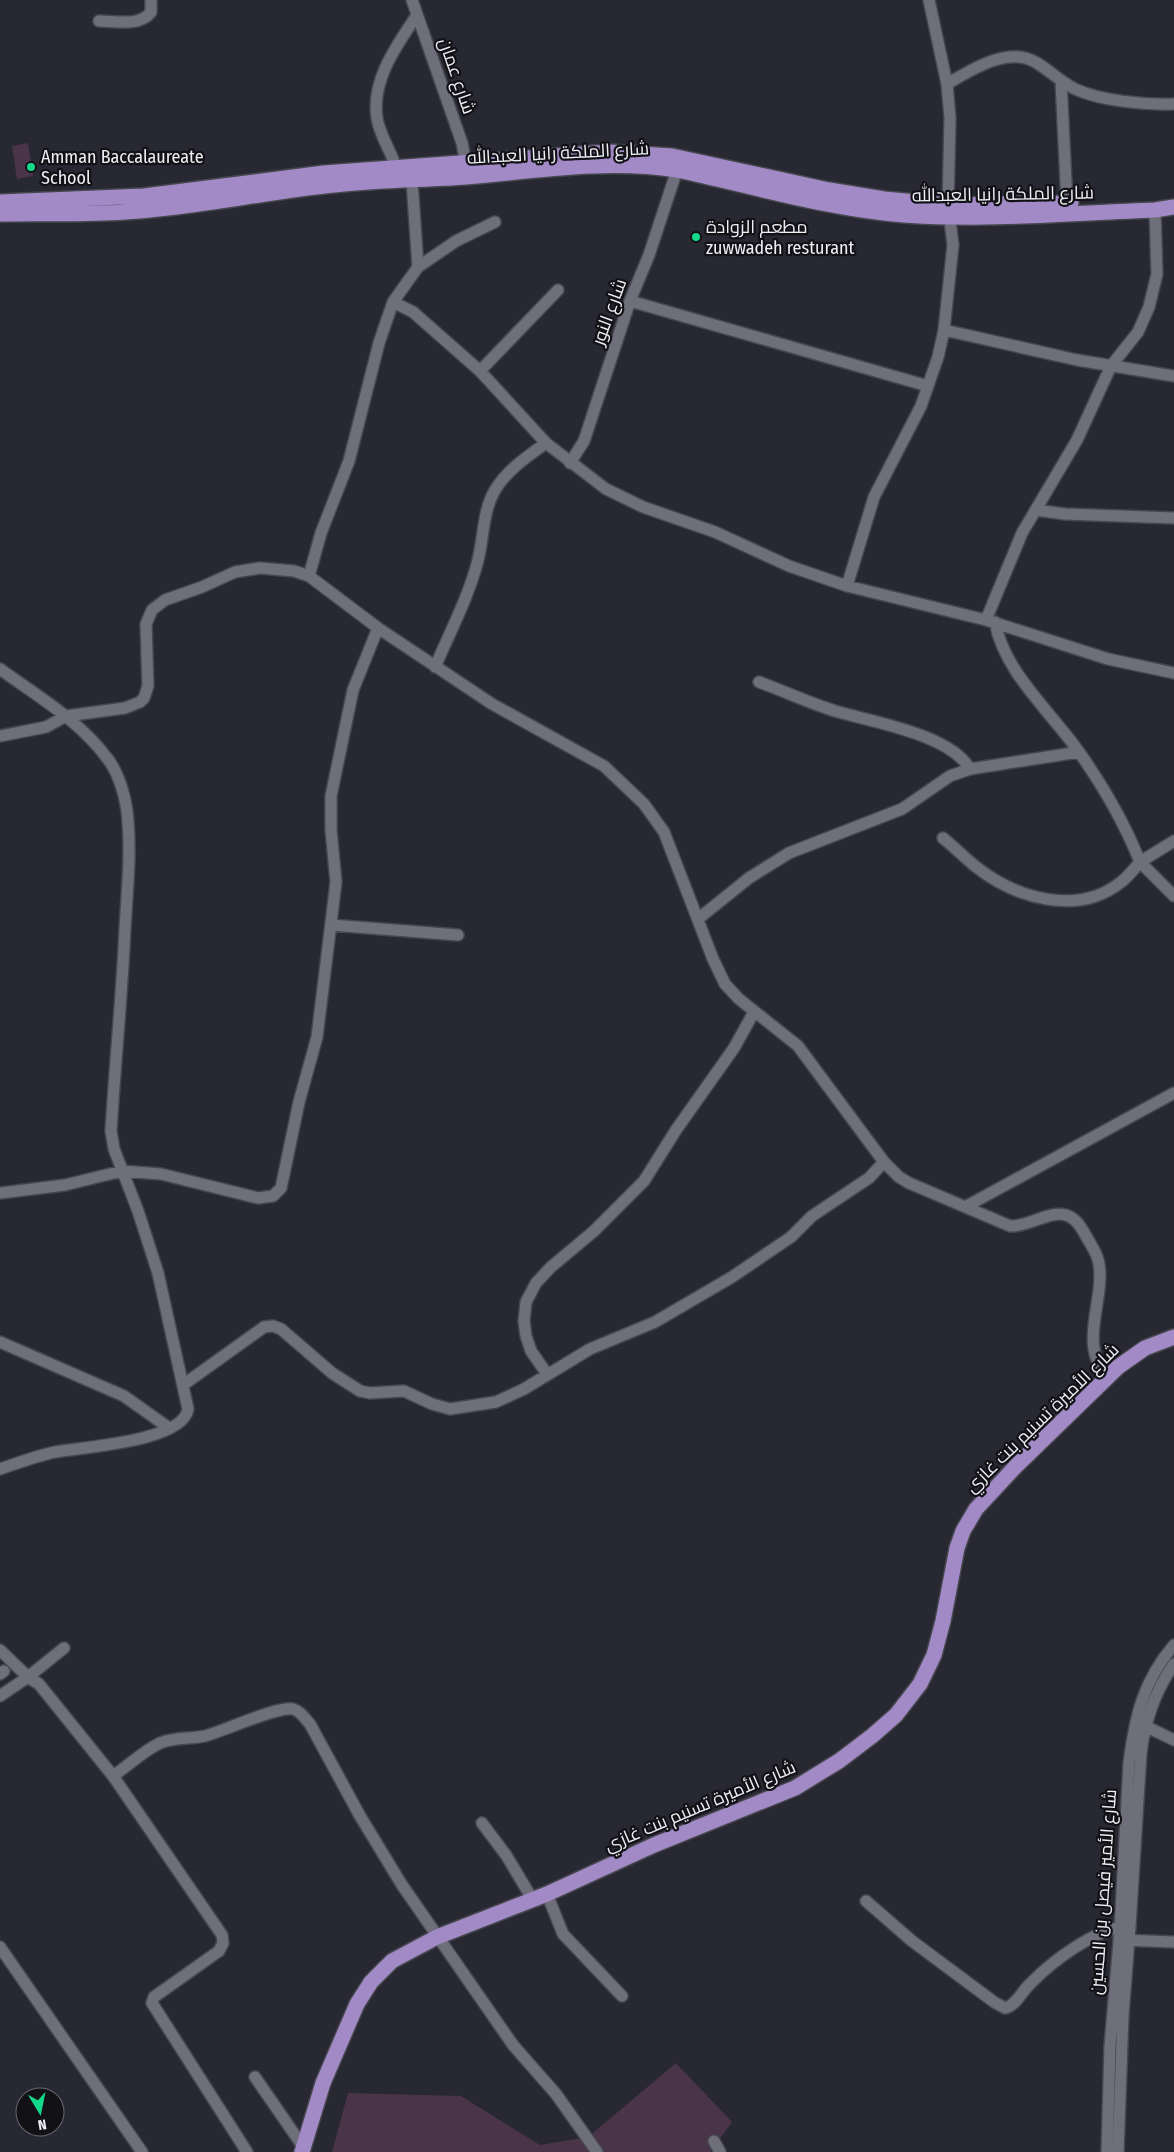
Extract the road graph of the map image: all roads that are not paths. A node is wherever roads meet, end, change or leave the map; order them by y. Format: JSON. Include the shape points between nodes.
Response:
{"nodes":[{"id":1,"x":151,"y":0,"type":"edge"},
{"id":2,"x":412,"y":0,"type":"edge"},
{"id":3,"x":929,"y":0,"type":"edge"},
{"id":4,"x":417,"y":15,"type":"junction"},
{"id":5,"x":99,"y":21,"type":"dead end"},
{"id":6,"x":1061,"y":81,"type":"junction"},
{"id":7,"x":947,"y":84,"type":"junction"},
{"id":8,"x":1174,"y":104,"type":"edge"},
{"id":9,"x":394,"y":162,"type":"dead end"},
{"id":10,"x":466,"y":164,"type":"junction"},
{"id":11,"x":677,"y":170,"type":"junction"},
{"id":12,"x":412,"y":181,"type":"junction"},
{"id":13,"x":1174,"y":197,"type":"edge"},
{"id":14,"x":0,"y":202,"type":"edge"},
{"id":15,"x":1067,"y":203,"type":"junction"},
{"id":16,"x":1174,"y":207,"type":"edge"},
{"id":17,"x":949,"y":210,"type":"junction"},
{"id":18,"x":1155,"y":210,"type":"junction"},
{"id":19,"x":0,"y":214,"type":"edge"},
{"id":20,"x":495,"y":222,"type":"dead end"},
{"id":21,"x":418,"y":267,"type":"junction"},
{"id":22,"x":558,"y":290,"type":"dead end"},
{"id":23,"x":630,"y":301,"type":"junction"},
{"id":24,"x":393,"y":302,"type":"junction"},
{"id":25,"x":944,"y":330,"type":"junction"},
{"id":26,"x":1111,"y":366,"type":"junction"},
{"id":27,"x":480,"y":371,"type":"junction"},
{"id":28,"x":1174,"y":376,"type":"edge"},
{"id":29,"x":928,"y":386,"type":"junction"},
{"id":30,"x":546,"y":443,"type":"junction"},
{"id":31,"x":570,"y":463,"type":"junction"},
{"id":32,"x":1036,"y":510,"type":"junction"},
{"id":33,"x":1174,"y":518,"type":"edge"},
{"id":34,"x":309,"y":576,"type":"junction"},
{"id":35,"x":847,"y":586,"type":"junction"},
{"id":36,"x":990,"y":621,"type":"junction"},
{"id":37,"x":378,"y":628,"type":"junction"},
{"id":38,"x":436,"y":667,"type":"junction"},
{"id":39,"x":0,"y":669,"type":"edge"},
{"id":40,"x":1174,"y":673,"type":"edge"},
{"id":41,"x":759,"y":682,"type":"dead end"},
{"id":42,"x":66,"y":716,"type":"junction"},
{"id":43,"x":0,"y":736,"type":"edge"},
{"id":44,"x":1079,"y":752,"type":"junction"},
{"id":45,"x":970,"y":770,"type":"junction"},
{"id":46,"x":943,"y":838,"type":"dead end"},
{"id":47,"x":1174,"y":841,"type":"edge"},
{"id":48,"x":1140,"y":862,"type":"junction"},
{"id":49,"x":1174,"y":896,"type":"edge"},
{"id":50,"x":698,"y":919,"type":"junction"},
{"id":51,"x":331,"y":925,"type":"junction"},
{"id":52,"x":458,"y":935,"type":"dead end"},
{"id":53,"x":754,"y":1012,"type":"junction"},
{"id":54,"x":1174,"y":1093,"type":"edge"},
{"id":55,"x":884,"y":1162,"type":"junction"},
{"id":56,"x":122,"y":1171,"type":"junction"},
{"id":57,"x":0,"y":1193,"type":"edge"},
{"id":58,"x":965,"y":1207,"type":"junction"},
{"id":59,"x":1174,"y":1338,"type":"edge"},
{"id":60,"x":0,"y":1342,"type":"edge"},
{"id":61,"x":547,"y":1374,"type":"junction"},
{"id":62,"x":1108,"y":1377,"type":"junction"},
{"id":63,"x":183,"y":1385,"type":"junction"},
{"id":64,"x":168,"y":1428,"type":"junction"},
{"id":65,"x":0,"y":1469,"type":"edge"},
{"id":66,"x":1174,"y":1644,"type":"edge"},
{"id":67,"x":64,"y":1648,"type":"dead end"},
{"id":68,"x":0,"y":1650,"type":"edge"},
{"id":69,"x":1174,"y":1664,"type":"edge"},
{"id":70,"x":28,"y":1677,"type":"junction"},
{"id":71,"x":0,"y":1696,"type":"edge"},
{"id":72,"x":1145,"y":1726,"type":"junction"},
{"id":73,"x":1174,"y":1740,"type":"edge"},
{"id":74,"x":113,"y":1776,"type":"junction"},
{"id":75,"x":482,"y":1823,"type":"dead end"},
{"id":76,"x":540,"y":1897,"type":"junction"},
{"id":77,"x":866,"y":1900,"type":"dead end"},
{"id":78,"x":1126,"y":1927,"type":"junction"},
{"id":79,"x":437,"y":1936,"type":"junction"},
{"id":80,"x":1124,"y":1940,"type":"junction"},
{"id":81,"x":1174,"y":1942,"type":"edge"},
{"id":82,"x":0,"y":1947,"type":"edge"},
{"id":83,"x":622,"y":1996,"type":"dead end"},
{"id":84,"x":255,"y":2076,"type":"dead end"},
{"id":85,"x":714,"y":2141,"type":"dead end"},
{"id":86,"x":303,"y":2150,"type":"edge"},
{"id":87,"x":142,"y":2152,"type":"edge"},
{"id":88,"x":247,"y":2152,"type":"edge"},
{"id":89,"x":597,"y":2152,"type":"edge"},
{"id":90,"x":720,"y":2152,"type":"edge"},
{"id":91,"x":1107,"y":2152,"type":"edge"},
{"id":92,"x":1118,"y":2152,"type":"edge"}],
"edges":[{"from":1,"to":5,"type":"street","via":[[151,12],[144,19],[135,22]]},
{"from":2,"to":4,"type":"street","name":"شارع عمان"},
{"from":3,"to":7,"type":"street"},
{"from":4,"to":9,"type":"street","via":[[388,61],[377,100],[377,120]]},
{"from":4,"to":10,"type":"street","name":"شارع عمان","via":[[462,143]]},
{"from":6,"to":7,"type":"street","via":[[1035,62],[1012,57],[985,64]]},
{"from":6,"to":8,"type":"street","via":[[1076,90],[1111,99]]},
{"from":6,"to":15,"type":"street"},
{"from":7,"to":17,"type":"street"},
{"from":10,"to":14,"type":"main road","name":"شارع الملكة رانيا العبدالله","via":[[324,173],[135,197]]},
{"from":10,"to":17,"type":"main road","name":"شارع الملكة رانيا العبدالله","via":[[610,152],[672,156],[829,190]]},
{"from":11,"to":12,"type":"main road","name":"شارع الملكة رانيا العبدالله","via":[[626,166]]},
{"from":11,"to":17,"type":"main road","name":"شارع الملكة رانيا العبدالله","via":[[838,206],[904,215]]},
{"from":11,"to":23,"type":"street","name":"شارع النور"},
{"from":12,"to":19,"type":"main road","name":"شارع الملكة رانيا العبدالله","via":[[334,185],[231,201],[124,212]]},
{"from":12,"to":21,"type":"street"},
{"from":13,"to":15,"type":"main road","name":"شارع الملكة رانيا العبدالله"},
{"from":15,"to":17,"type":"main road","name":"شارع الملكة رانيا العبدالله"},
{"from":16,"to":18,"type":"main road","name":"شارع الملكة رانيا العبدالله"},
{"from":17,"to":18,"type":"main road","name":"شارع الملكة رانيا العبدالله","via":[[983,217]]},
{"from":17,"to":25,"type":"street","via":[[953,245]]},
{"from":18,"to":26,"type":"street","via":[[1155,288],[1138,332]]},
{"from":20,"to":21,"type":"street","via":[[456,241]]},
{"from":21,"to":24,"type":"street"},
{"from":22,"to":27,"type":"street"},
{"from":23,"to":29,"type":"street"},
{"from":23,"to":31,"type":"street","name":"شارع النور","via":[[584,440]]},
{"from":24,"to":27,"type":"street","via":[[413,312]]},
{"from":24,"to":34,"type":"street","via":[[379,343],[349,461],[321,533]]},
{"from":25,"to":26,"type":"street"},
{"from":25,"to":29,"type":"street"},
{"from":26,"to":28,"type":"street"},
{"from":26,"to":32,"type":"street","via":[[1077,440]]},
{"from":27,"to":30,"type":"street"},
{"from":29,"to":35,"type":"street","via":[[874,497]]},
{"from":30,"to":31,"type":"street"},
{"from":30,"to":38,"type":"street","via":[[513,469],[490,500],[478,562]]},
{"from":31,"to":35,"type":"street","via":[[606,489],[643,507],[715,532],[789,566]]},
{"from":32,"to":33,"type":"street"},
{"from":32,"to":36,"type":"street","via":[[1022,533]]},
{"from":34,"to":37,"type":"street"},
{"from":34,"to":42,"type":"street","via":[[275,568],[248,569],[165,600],[152,610],[146,624],[148,686],[144,698],[125,708]]},
{"from":35,"to":36,"type":"street"},
{"from":36,"to":40,"type":"street","via":[[1108,659]]},
{"from":36,"to":44,"type":"street","via":[[1015,669]]},
{"from":37,"to":38,"type":"street"},
{"from":37,"to":51,"type":"street","via":[[353,690],[331,796],[336,882]]},
{"from":38,"to":50,"type":"street","via":[[492,704],[604,766],[634,794],[664,832]]},
{"from":39,"to":42,"type":"street"},
{"from":41,"to":45,"type":"street","via":[[833,710],[913,732],[958,755]]},
{"from":42,"to":43,"type":"street","via":[[46,727]]},
{"from":42,"to":56,"type":"street","via":[[108,759],[120,786],[128,820],[130,854],[111,1131]]},
{"from":44,"to":45,"type":"street"},
{"from":44,"to":48,"type":"street","via":[[1130,836]]},
{"from":45,"to":50,"type":"street","via":[[950,776],[902,809],[789,853],[750,878]]},
{"from":46,"to":48,"type":"street","via":[[976,867],[996,879],[1049,900],[1072,901],[1106,892]]},
{"from":47,"to":48,"type":"street"},
{"from":48,"to":49,"type":"street"},
{"from":50,"to":53,"type":"street","via":[[725,984]]},
{"from":51,"to":52,"type":"street"},
{"from":51,"to":56,"type":"street","via":[[317,1038],[279,1192],[258,1198],[161,1174]]},
{"from":53,"to":55,"type":"street","via":[[798,1046]]},
{"from":53,"to":61,"type":"street","via":[[734,1048],[644,1181],[536,1283],[526,1302],[524,1321],[531,1351]]},
{"from":54,"to":58,"type":"street"},
{"from":55,"to":58,"type":"street","via":[[909,1183]]},
{"from":55,"to":61,"type":"street","via":[[869,1178],[812,1216],[792,1238],[732,1277],[655,1322],[590,1349]]},
{"from":56,"to":57,"type":"street","via":[[66,1186]]},
{"from":56,"to":63,"type":"street","via":[[158,1273]]},
{"from":58,"to":62,"type":"street","via":[[1010,1226],[1062,1215],[1079,1224],[1098,1260],[1100,1274],[1093,1345],[1100,1369]]},
{"from":59,"to":62,"type":"main road","name":"شارع الأميرة تسنيم بنت غازي","via":[[1139,1351]]},
{"from":60,"to":64,"type":"street","via":[[124,1396]]},
{"from":61,"to":63,"type":"street","via":[[496,1402],[460,1409],[444,1408],[404,1391],[370,1393],[356,1389],[281,1329],[268,1326]]},
{"from":62,"to":76,"type":"main road","name":"شارع الأميرة تسنيم بنت غازي","via":[[1000,1482],[972,1514],[957,1548],[934,1655],[920,1684],[896,1715],[839,1761],[795,1788],[654,1844]]},
{"from":63,"to":64,"type":"street","via":[[187,1414]]},
{"from":64,"to":65,"type":"street","via":[[138,1440],[54,1452]]},
{"from":66,"to":78,"type":"street","name":"شارع الأمير فيصل بن الحسين","via":[[1154,1671],[1136,1718],[1129,1763]]},
{"from":67,"to":70,"type":"street"},
{"from":68,"to":70,"type":"street"},
{"from":69,"to":72,"type":"street","name":"شارع الأمير فيصل بن الحسين","via":[[1155,1697]]},
{"from":70,"to":71,"type":"street"},
{"from":70,"to":74,"type":"street","via":[[39,1684]]},
{"from":72,"to":73,"type":"street"},
{"from":72,"to":78,"type":"street","name":"شارع الأمير فيصل بن الحسين"},
{"from":74,"to":79,"type":"street","via":[[171,1739],[197,1738],[278,1711],[295,1710],[310,1724],[360,1816]]},
{"from":74,"to":88,"type":"street","via":[[222,1936],[224,1943],[219,1951],[154,1997],[152,2004]]},
{"from":75,"to":76,"type":"street"},
{"from":76,"to":79,"type":"main road","name":"شارع الأميرة تسنيم بنت غازي"},
{"from":76,"to":83,"type":"street","via":[[563,1934]]},
{"from":77,"to":78,"type":"street","via":[[912,1941],[1005,2008],[1012,2006],[1030,1983],[1058,1960],[1098,1935]]},
{"from":78,"to":80,"type":"street","name":"شارع الأمير فيصل بن الحسين"},
{"from":79,"to":86,"type":"main road","name":"شارع الأميرة تسنيم بنت غازي","via":[[392,1961],[371,1982],[357,2004],[323,2083]]},
{"from":79,"to":89,"type":"street","via":[[513,2045],[556,2094]]},
{"from":80,"to":81,"type":"street"},
{"from":80,"to":91,"type":"street","name":"شارع الأمير فيصل بن الحسين","via":[[1110,2046]]},
{"from":80,"to":92,"type":"street","name":"شارع الأمير فيصل بن الحسين"},
{"from":82,"to":87,"type":"street"},
{"from":84,"to":86,"type":"street"},
{"from":85,"to":90,"type":"street"}]}
